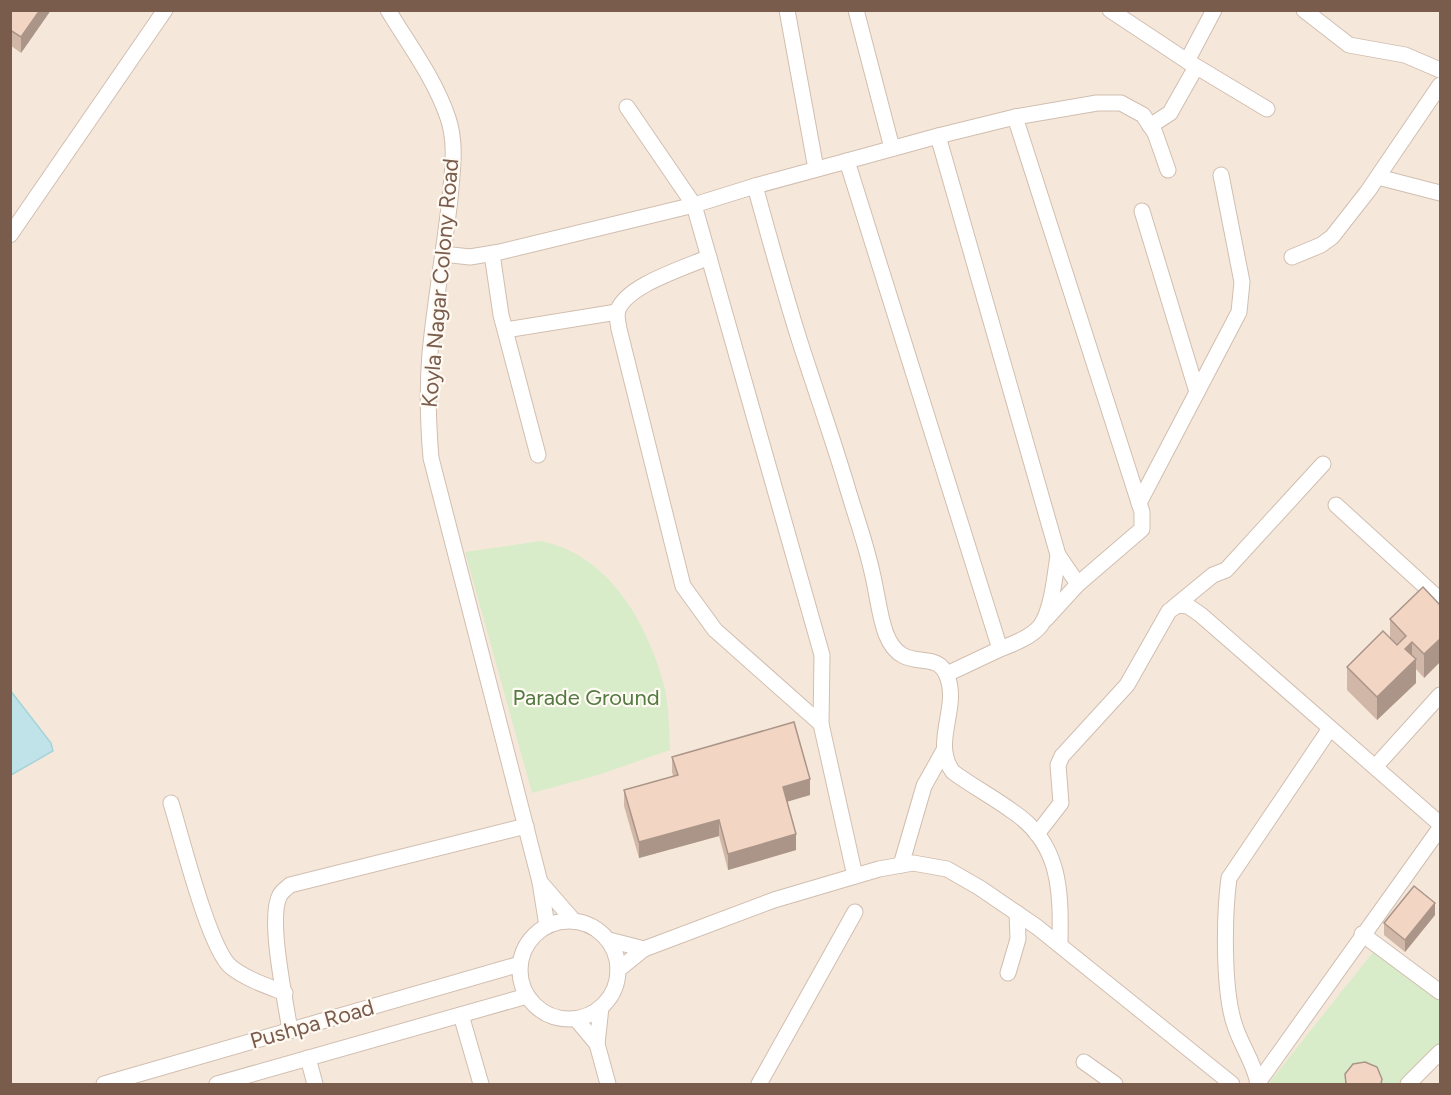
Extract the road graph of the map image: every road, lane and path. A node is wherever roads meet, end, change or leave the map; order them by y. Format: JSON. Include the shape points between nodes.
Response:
{"nodes":[{"id":1,"x":165,"y":10,"type":"edge"},
{"id":2,"x":388,"y":10,"type":"edge"},
{"id":3,"x":787,"y":10,"type":"edge"},
{"id":4,"x":856,"y":10,"type":"edge"},
{"id":5,"x":1110,"y":10,"type":"edge"},
{"id":6,"x":1214,"y":10,"type":"edge"},
{"id":7,"x":1304,"y":10,"type":"edge"},
{"id":8,"x":1191,"y":64,"type":"junction"},
{"id":9,"x":1440,"y":70,"type":"edge"},
{"id":10,"x":1440,"y":85,"type":"edge"},
{"id":11,"x":627,"y":107,"type":"dead end"},
{"id":12,"x":1268,"y":109,"type":"dead end"},
{"id":13,"x":1015,"y":117,"type":"junction"},
{"id":14,"x":1150,"y":126,"type":"junction"},
{"id":15,"x":938,"y":136,"type":"junction"},
{"id":16,"x":892,"y":148,"type":"junction"},
{"id":17,"x":847,"y":160,"type":"junction"},
{"id":18,"x":816,"y":169,"type":"junction"},
{"id":19,"x":1168,"y":170,"type":"dead end"},
{"id":20,"x":1221,"y":175,"type":"dead end"},
{"id":21,"x":1378,"y":177,"type":"junction"},
{"id":22,"x":755,"y":186,"type":"junction"},
{"id":23,"x":1440,"y":193,"type":"edge"},
{"id":24,"x":694,"y":205,"type":"junction"},
{"id":25,"x":1142,"y":211,"type":"dead end"},
{"id":26,"x":10,"y":236,"type":"edge"},
{"id":27,"x":443,"y":254,"type":"junction"},
{"id":28,"x":492,"y":254,"type":"junction"},
{"id":29,"x":1292,"y":256,"type":"dead end"},
{"id":30,"x":709,"y":258,"type":"junction"},
{"id":31,"x":617,"y":312,"type":"junction"},
{"id":32,"x":506,"y":330,"type":"junction"},
{"id":33,"x":1197,"y":392,"type":"junction"},
{"id":34,"x":538,"y":455,"type":"dead end"},
{"id":35,"x":1323,"y":464,"type":"dead end"},
{"id":36,"x":1139,"y":503,"type":"junction"},
{"id":37,"x":1336,"y":505,"type":"dead end"},
{"id":38,"x":1058,"y":555,"type":"junction"},
{"id":39,"x":1078,"y":584,"type":"junction"},
{"id":40,"x":1440,"y":600,"type":"edge"},
{"id":41,"x":1170,"y":611,"type":"junction"},
{"id":42,"x":1041,"y":626,"type":"junction"},
{"id":43,"x":1000,"y":649,"type":"junction"},
{"id":44,"x":946,"y":674,"type":"junction"},
{"id":45,"x":1440,"y":695,"type":"edge"},
{"id":46,"x":821,"y":724,"type":"junction"},
{"id":47,"x":1329,"y":730,"type":"junction"},
{"id":48,"x":943,"y":752,"type":"junction"},
{"id":49,"x":1375,"y":767,"type":"junction"},
{"id":50,"x":171,"y":803,"type":"dead end"},
{"id":51,"x":526,"y":826,"type":"junction"},
{"id":52,"x":1440,"y":826,"type":"edge"},
{"id":53,"x":1037,"y":834,"type":"junction"},
{"id":54,"x":901,"y":865,"type":"junction"},
{"id":55,"x":855,"y":876,"type":"junction"},
{"id":56,"x":540,"y":882,"type":"junction"},
{"id":57,"x":855,"y":912,"type":"dead end"},
{"id":58,"x":1017,"y":913,"type":"junction"},
{"id":59,"x":573,"y":920,"type":"junction"},
{"id":60,"x":547,"y":926,"type":"junction"},
{"id":61,"x":1037,"y":927,"type":"junction"},
{"id":62,"x":1362,"y":934,"type":"junction"},
{"id":63,"x":1018,"y":939,"type":"junction"},
{"id":64,"x":609,"y":940,"type":"junction"},
{"id":65,"x":1060,"y":944,"type":"junction"},
{"id":66,"x":644,"y":949,"type":"junction"},
{"id":67,"x":520,"y":964,"type":"junction"},
{"id":68,"x":618,"y":970,"type":"junction"},
{"id":69,"x":1008,"y":973,"type":"dead end"},
{"id":70,"x":1438,"y":984,"type":"edge"},
{"id":71,"x":285,"y":993,"type":"junction"},
{"id":72,"x":527,"y":996,"type":"junction"},
{"id":73,"x":601,"y":1007,"type":"junction"},
{"id":74,"x":461,"y":1015,"type":"junction"},
{"id":75,"x":576,"y":1019,"type":"junction"},
{"id":76,"x":290,"y":1031,"type":"junction"},
{"id":77,"x":597,"y":1044,"type":"junction"},
{"id":78,"x":1440,"y":1052,"type":"edge"},
{"id":79,"x":309,"y":1058,"type":"junction"},
{"id":80,"x":1084,"y":1062,"type":"dead end"},
{"id":81,"x":104,"y":1084,"type":"edge"},
{"id":82,"x":217,"y":1084,"type":"edge"},
{"id":83,"x":315,"y":1084,"type":"edge"},
{"id":84,"x":481,"y":1084,"type":"edge"},
{"id":85,"x":608,"y":1084,"type":"edge"},
{"id":86,"x":759,"y":1084,"type":"edge"},
{"id":87,"x":1115,"y":1084,"type":"edge"},
{"id":88,"x":1232,"y":1084,"type":"edge"},
{"id":89,"x":1257,"y":1084,"type":"edge"},
{"id":90,"x":1408,"y":1084,"type":"edge"}],
"edges":[{"from":1,"to":26,"type":"street"},
{"from":2,"to":27,"type":"street","name":"Koyla Nagar Colony Road","via":[[425,70],[448,118],[453,163]]},
{"from":3,"to":18,"type":"street"},
{"from":4,"to":16,"type":"street"},
{"from":5,"to":8,"type":"street"},
{"from":6,"to":8,"type":"street"},
{"from":7,"to":9,"type":"street","via":[[1349,45],[1405,55]]},
{"from":8,"to":12,"type":"street"},
{"from":8,"to":14,"type":"street","via":[[1170,113]]},
{"from":10,"to":21,"type":"street"},
{"from":11,"to":24,"type":"street"},
{"from":13,"to":14,"type":"street","via":[[1097,103],[1121,103],[1143,115]]},
{"from":13,"to":15,"type":"street"},
{"from":13,"to":36,"type":"street"},
{"from":14,"to":19,"type":"street"},
{"from":15,"to":16,"type":"street"},
{"from":15,"to":38,"type":"street"},
{"from":16,"to":17,"type":"street"},
{"from":17,"to":18,"type":"street"},
{"from":17,"to":43,"type":"street"},
{"from":18,"to":22,"type":"street"},
{"from":20,"to":33,"type":"street","via":[[1243,297]]},
{"from":21,"to":23,"type":"street"},
{"from":21,"to":29,"type":"street","via":[[1332,237]]},
{"from":22,"to":24,"type":"street"},
{"from":22,"to":44,"type":"street","via":[[798,337],[869,559],[885,632],[900,656],[935,662]]},
{"from":24,"to":28,"type":"street"},
{"from":24,"to":30,"type":"street"},
{"from":25,"to":33,"type":"street"},
{"from":27,"to":28,"type":"street"},
{"from":27,"to":51,"type":"street","name":"Koyla Nagar Colony Road","via":[[430,354],[431,458]]},
{"from":28,"to":32,"type":"street"},
{"from":30,"to":31,"type":"street","via":[[641,287],[626,298]]},
{"from":30,"to":46,"type":"street","via":[[822,655]]},
{"from":31,"to":32,"type":"street"},
{"from":31,"to":46,"type":"street","via":[[684,586],[715,630]]},
{"from":32,"to":34,"type":"street"},
{"from":33,"to":36,"type":"street"},
{"from":35,"to":41,"type":"street","via":[[1226,570],[1213,575]]},
{"from":36,"to":39,"type":"street","via":[[1142,530]]},
{"from":37,"to":40,"type":"street"},
{"from":38,"to":39,"type":"street"},
{"from":38,"to":42,"type":"street"},
{"from":39,"to":42,"type":"street"},
{"from":41,"to":47,"type":"street","via":[[1178,605],[1188,606],[1201,615]]},
{"from":41,"to":53,"type":"street","via":[[1127,686],[1062,756],[1058,765],[1061,803]]},
{"from":42,"to":43,"type":"street"},
{"from":43,"to":44,"type":"street"},
{"from":44,"to":48,"type":"street","via":[[950,700]]},
{"from":45,"to":49,"type":"street"},
{"from":46,"to":55,"type":"street"},
{"from":47,"to":49,"type":"street"},
{"from":47,"to":89,"type":"street","via":[[1229,878],[1229,1007],[1240,1040],[1254,1064]]},
{"from":48,"to":53,"type":"street","via":[[953,772],[1012,811]]},
{"from":48,"to":54,"type":"street","via":[[924,786]]},
{"from":49,"to":52,"type":"street"},
{"from":50,"to":71,"type":"street","via":[[215,945],[230,966]]},
{"from":51,"to":56,"type":"street","name":"Koyla Nagar Colony Road"},
{"from":51,"to":71,"type":"street","via":[[290,885],[280,894],[275,929]]},
{"from":52,"to":62,"type":"street"},
{"from":53,"to":65,"type":"street","via":[[1052,856],[1057,874]]},
{"from":54,"to":55,"type":"street"},
{"from":54,"to":58,"type":"street","via":[[913,863],[947,869]]},
{"from":55,"to":66,"type":"street","via":[[774,900]]},
{"from":56,"to":59,"type":"street"},
{"from":56,"to":60,"type":"street","name":"Koyla Nagar Colony Road"},
{"from":57,"to":86,"type":"street"},
{"from":58,"to":61,"type":"street"},
{"from":58,"to":63,"type":"street"},
{"from":59,"to":60,"type":"street"},
{"from":59,"to":64,"type":"street"},
{"from":60,"to":67,"type":"street","via":[[533,935]]},
{"from":61,"to":63,"type":"street"},
{"from":61,"to":65,"type":"street"},
{"from":62,"to":70,"type":"street"},
{"from":62,"to":89,"type":"street"},
{"from":63,"to":69,"type":"street"},
{"from":64,"to":66,"type":"street"},
{"from":64,"to":68,"type":"street"},
{"from":65,"to":88,"type":"street"},
{"from":66,"to":68,"type":"street"},
{"from":67,"to":72,"type":"street"},
{"from":67,"to":76,"type":"street","name":"Pushpa Road"},
{"from":68,"to":73,"type":"street","via":[[614,990]]},
{"from":71,"to":76,"type":"street"},
{"from":72,"to":74,"type":"street","name":"Pushpa Road"},
{"from":72,"to":75,"type":"street","via":[[548,1014]]},
{"from":73,"to":75,"type":"street"},
{"from":73,"to":77,"type":"street"},
{"from":74,"to":79,"type":"street","name":"Pushpa Road"},
{"from":74,"to":84,"type":"street"},
{"from":75,"to":77,"type":"street"},
{"from":76,"to":81,"type":"street","name":"Pushpa Road"},
{"from":77,"to":85,"type":"street"},
{"from":78,"to":90,"type":"street"},
{"from":79,"to":82,"type":"street","name":"Pushpa Road"},
{"from":79,"to":83,"type":"street"},
{"from":80,"to":87,"type":"street"}]}
